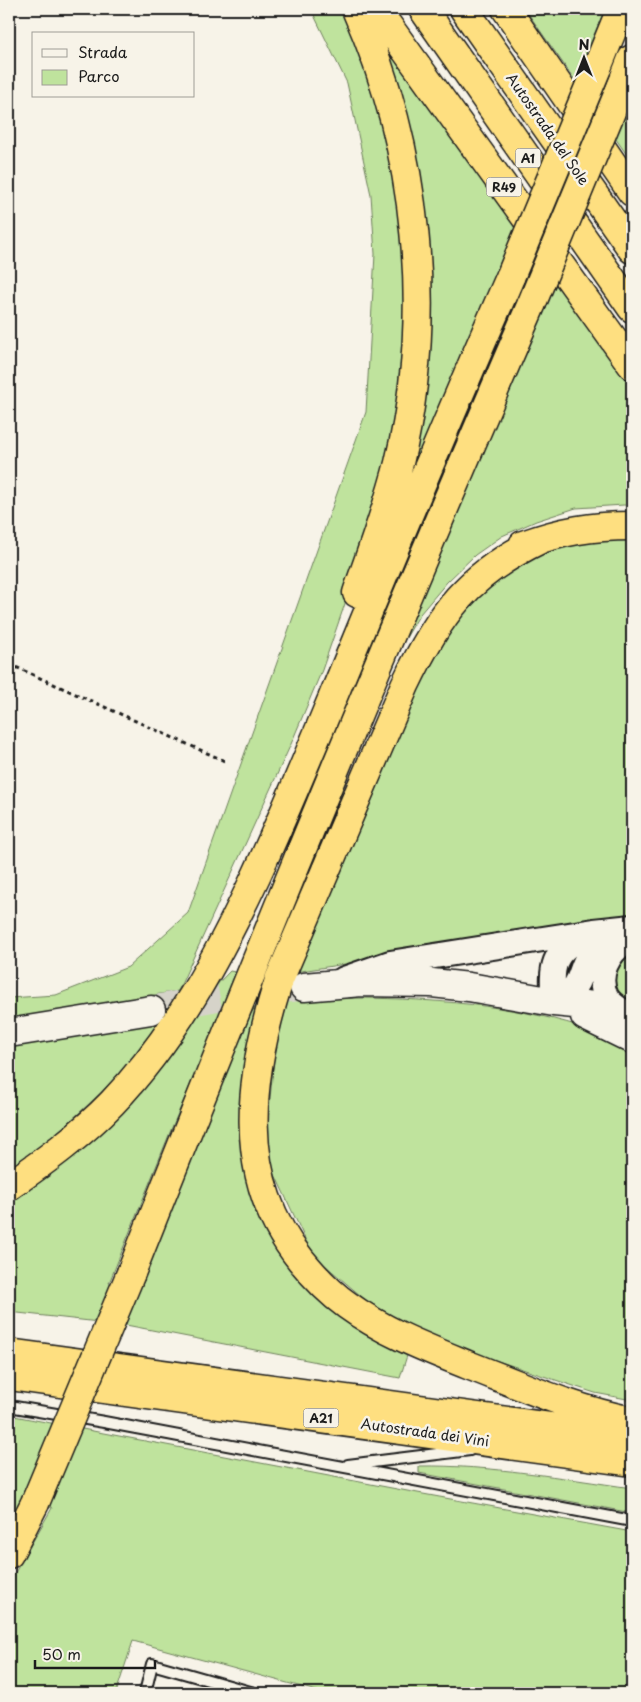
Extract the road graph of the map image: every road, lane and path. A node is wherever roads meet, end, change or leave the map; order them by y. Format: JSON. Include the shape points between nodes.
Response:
{"nodes":[{"id":1,"x":356,"y":9,"type":"edge"},
{"id":2,"x":376,"y":9,"type":"edge"},
{"id":3,"x":424,"y":9,"type":"edge"},
{"id":4,"x":464,"y":9,"type":"edge"},
{"id":5,"x":506,"y":9,"type":"edge"},
{"id":6,"x":621,"y":9,"type":"edge"},
{"id":7,"x":632,"y":59,"type":"edge"},
{"id":8,"x":632,"y":192,"type":"edge"},
{"id":9,"x":632,"y":249,"type":"edge"},
{"id":10,"x":632,"y":308,"type":"edge"},
{"id":11,"x":632,"y":365,"type":"edge"},
{"id":12,"x":632,"y":526,"type":"edge"},
{"id":13,"x":541,"y":539,"type":"junction"},
{"id":14,"x":9,"y":664,"type":"edge"},
{"id":15,"x":228,"y":762,"type":"dead end"},
{"id":16,"x":241,"y":908,"type":"junction"},
{"id":17,"x":274,"y":916,"type":"junction"},
{"id":18,"x":632,"y":928,"type":"edge"},
{"id":19,"x":594,"y":931,"type":"junction"},
{"id":20,"x":632,"y":938,"type":"edge"},
{"id":21,"x":331,"y":984,"type":"junction"},
{"id":22,"x":304,"y":987,"type":"tunnel mouth"},
{"id":23,"x":554,"y":1002,"type":"junction"},
{"id":24,"x":152,"y":1010,"type":"tunnel mouth"},
{"id":25,"x":631,"y":1024,"type":"edge"},
{"id":26,"x":9,"y":1033,"type":"edge"},
{"id":27,"x":9,"y":1186,"type":"edge"},
{"id":28,"x":9,"y":1353,"type":"edge"},
{"id":29,"x":9,"y":1376,"type":"edge"},
{"id":30,"x":9,"y":1406,"type":"edge"},
{"id":31,"x":632,"y":1421,"type":"edge"},
{"id":32,"x":632,"y":1438,"type":"edge"},
{"id":33,"x":513,"y":1445,"type":"junction"},
{"id":34,"x":632,"y":1462,"type":"edge"},
{"id":35,"x":337,"y":1466,"type":"junction"},
{"id":36,"x":632,"y":1521,"type":"edge"},
{"id":37,"x":9,"y":1554,"type":"edge"},
{"id":38,"x":144,"y":1693,"type":"edge"},
{"id":39,"x":254,"y":1693,"type":"edge"}],
"edges":[{"from":1,"to":16,"type":"highway","via":[[384,83],[408,183],[418,303],[406,428],[382,521],[329,668],[264,829]]},
{"from":2,"to":11,"type":"highway","number":"R49"},
{"from":3,"to":10,"type":"highway","number":"A1"},
{"from":4,"to":9,"type":"highway","name":"Autostrada del Sole","number":"A1"},
{"from":5,"to":8,"type":"highway"},
{"from":6,"to":16,"type":"highway","bridge":true,"via":[[283,817]]},
{"from":7,"to":17,"type":"highway","bridge":true},
{"from":12,"to":13,"type":"highway","via":[[573,530]]},
{"from":13,"to":17,"type":"highway","via":[[481,566],[449,594],[428,621],[358,754],[328,823]]},
{"from":13,"to":31,"type":"highway","via":[[503,558],[469,586],[436,626],[405,685],[279,980],[258,1063],[253,1113],[256,1162],[270,1208],[289,1243],[309,1269],[345,1304],[373,1323],[417,1344],[549,1397]]},
{"from":14,"to":15,"type":"path"},
{"from":16,"to":27,"type":"highway","via":[[186,1008],[141,1069],[75,1137]]},
{"from":17,"to":37,"type":"highway","bridge":true,"via":[[131,1273],[35,1503]]},
{"from":18,"to":19,"type":"street"},
{"from":19,"to":21,"type":"street","via":[[390,963]]},
{"from":19,"to":23,"type":"street","via":[[574,940],[558,956],[552,975]]},
{"from":20,"to":23,"type":"street","via":[[615,940],[593,953],[572,989]]},
{"from":20,"to":25,"type":"street","via":[[608,960],[603,977],[606,996]]},
{"from":21,"to":22,"type":"main road"},
{"from":21,"to":23,"type":"main road","via":[[432,983]]},
{"from":23,"to":25,"type":"main road","via":[[605,1007]]},
{"from":24,"to":26,"type":"main road"},
{"from":28,"to":32,"type":"highway","name":"Autostrada dei Vini","number":"A21"},
{"from":29,"to":33,"type":"highway","name":"Autostrada dei Vini","number":"A21"},
{"from":30,"to":35,"type":"lane"},
{"from":33,"to":34,"type":"highway","name":"Autostrada dei Vini","number":"A21"},
{"from":33,"to":35,"type":"lane"},
{"from":35,"to":36,"type":"lane"},
{"from":38,"to":39,"type":"lane","via":[[152,1664]]}]}
